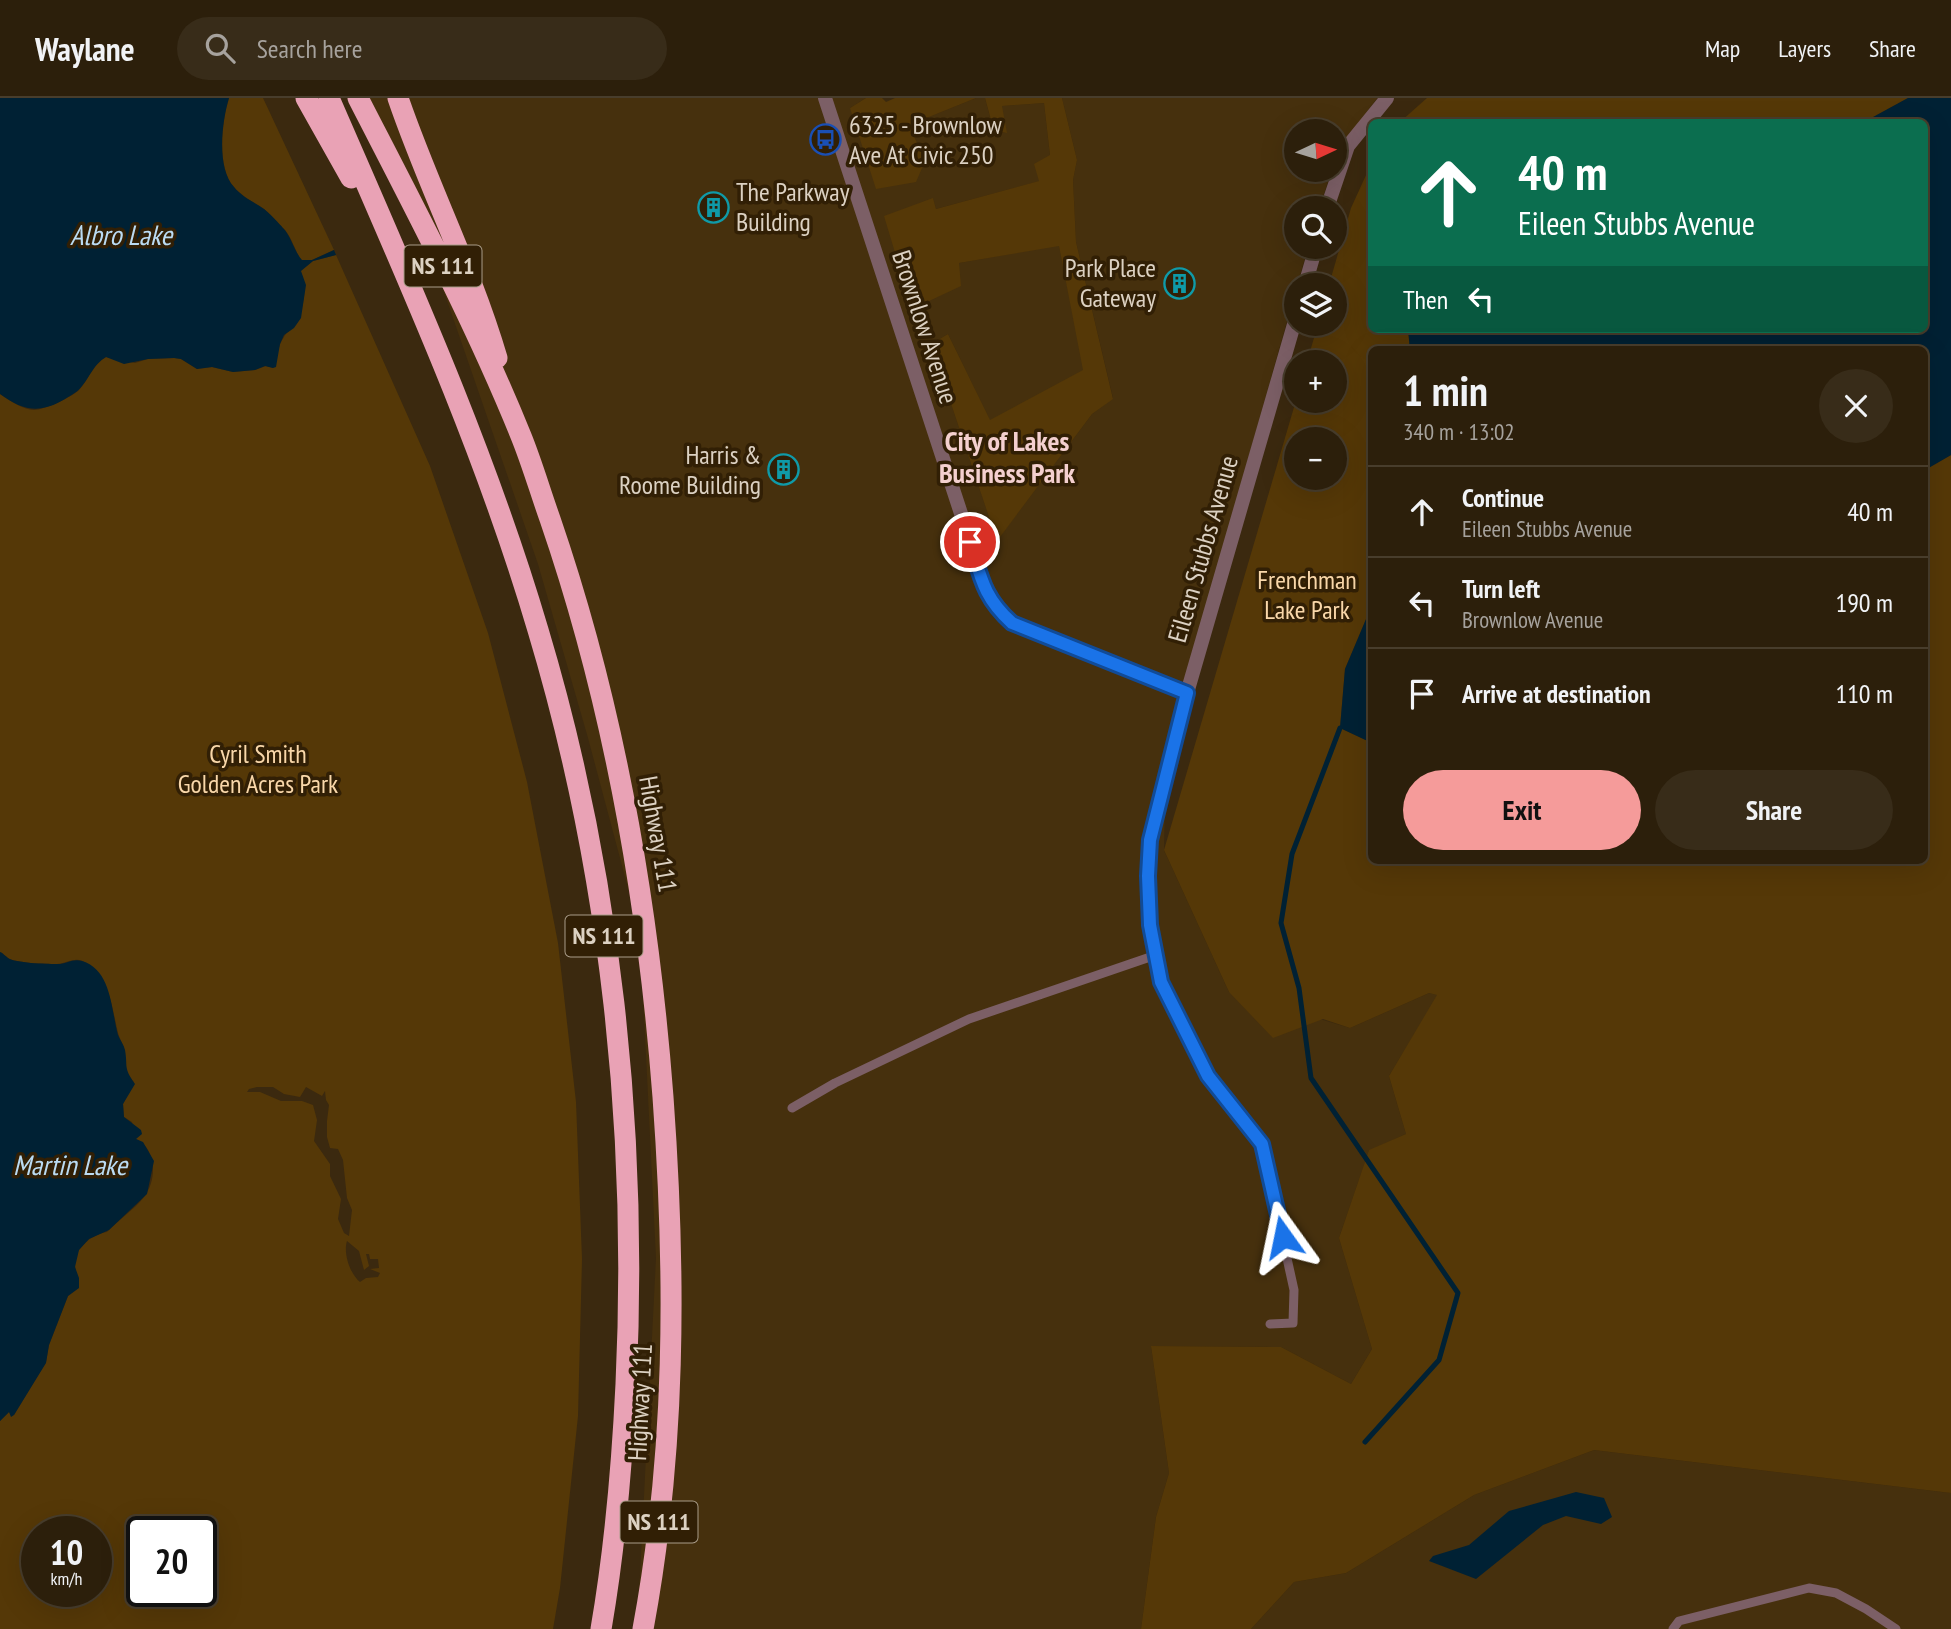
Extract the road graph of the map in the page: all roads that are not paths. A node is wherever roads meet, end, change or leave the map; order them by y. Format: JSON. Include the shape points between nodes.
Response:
{"nodes":[{"id":1,"x":306,"y":98,"type":"edge"},
{"id":2,"x":329,"y":98,"type":"edge"},
{"id":3,"x":358,"y":98,"type":"edge"},
{"id":4,"x":398,"y":98,"type":"edge"},
{"id":5,"x":825,"y":98,"type":"edge"},
{"id":6,"x":1387,"y":98,"type":"edge"},
{"id":7,"x":1370,"y":119,"type":"edge"},
{"id":8,"x":1368,"y":121,"type":"edge"},
{"id":9,"x":1331,"y":196,"type":"edge"},
{"id":10,"x":404,"y":271,"type":"junction"},
{"id":11,"x":1291,"y":336,"type":"edge"},
{"id":12,"x":521,"y":437,"type":"junction"},
{"id":13,"x":1187,"y":693,"type":"junction"},
{"id":14,"x":1156,"y":955,"type":"junction"},
{"id":15,"x":792,"y":1108,"type":"dead end"},
{"id":16,"x":1262,"y":1144,"type":"joint"},
{"id":17,"x":1270,"y":1324,"type":"dead end"},
{"id":18,"x":651,"y":1587,"type":"junction"},
{"id":19,"x":601,"y":1629,"type":"edge"},
{"id":20,"x":643,"y":1629,"type":"edge"},
{"id":21,"x":650,"y":1629,"type":"edge"},
{"id":22,"x":1673,"y":1629,"type":"edge"},
{"id":23,"x":1896,"y":1629,"type":"edge"}],
"edges":[{"from":1,"to":10,"type":"highway"},
{"from":2,"to":10,"type":"highway","name":"Highway 111","number":"NS 111"},
{"from":3,"to":12,"type":"highway","name":"Highway 111","number":"NS 111","via":[[442,262]]},
{"from":4,"to":12,"type":"highway","via":[[484,314]]},
{"from":5,"to":13,"type":"street","name":"Brownlow Avenue","via":[[995,608],[1012,623]]},
{"from":6,"to":7,"type":"street"},
{"from":8,"to":9,"type":"street","via":[[1348,146]]},
{"from":10,"to":19,"type":"highway","name":"Highway 111","number":"NS 111","via":[[498,507],[538,628],[592,853],[623,1094],[629,1292],[622,1455]]},
{"from":11,"to":13,"type":"street","name":"Eileen Stubbs Avenue"},
{"from":12,"to":18,"type":"highway","name":"Highway 111","number":"NS 111","via":[[573,586],[600,686],[641,897],[657,1018],[671,1205],[671,1331],[667,1457]]},
{"from":13,"to":14,"type":"street","name":"Eileen Stubbs Avenue","via":[[1150,840],[1150,925]]},
{"from":14,"to":15,"type":"lane","via":[[969,1019]]},
{"from":14,"to":16,"type":"street","name":"Eileen Stubbs Avenue","via":[[1161,982],[1208,1076]]},
{"from":16,"to":17,"type":"lane","via":[[1294,1290],[1293,1323]]},
{"from":18,"to":20,"type":"highway","name":"Highway 111","number":"NS 111"},
{"from":18,"to":21,"type":"highway"},
{"from":22,"to":23,"type":"lane","via":[[1679,1621],[1809,1588],[1836,1593]]}]}
